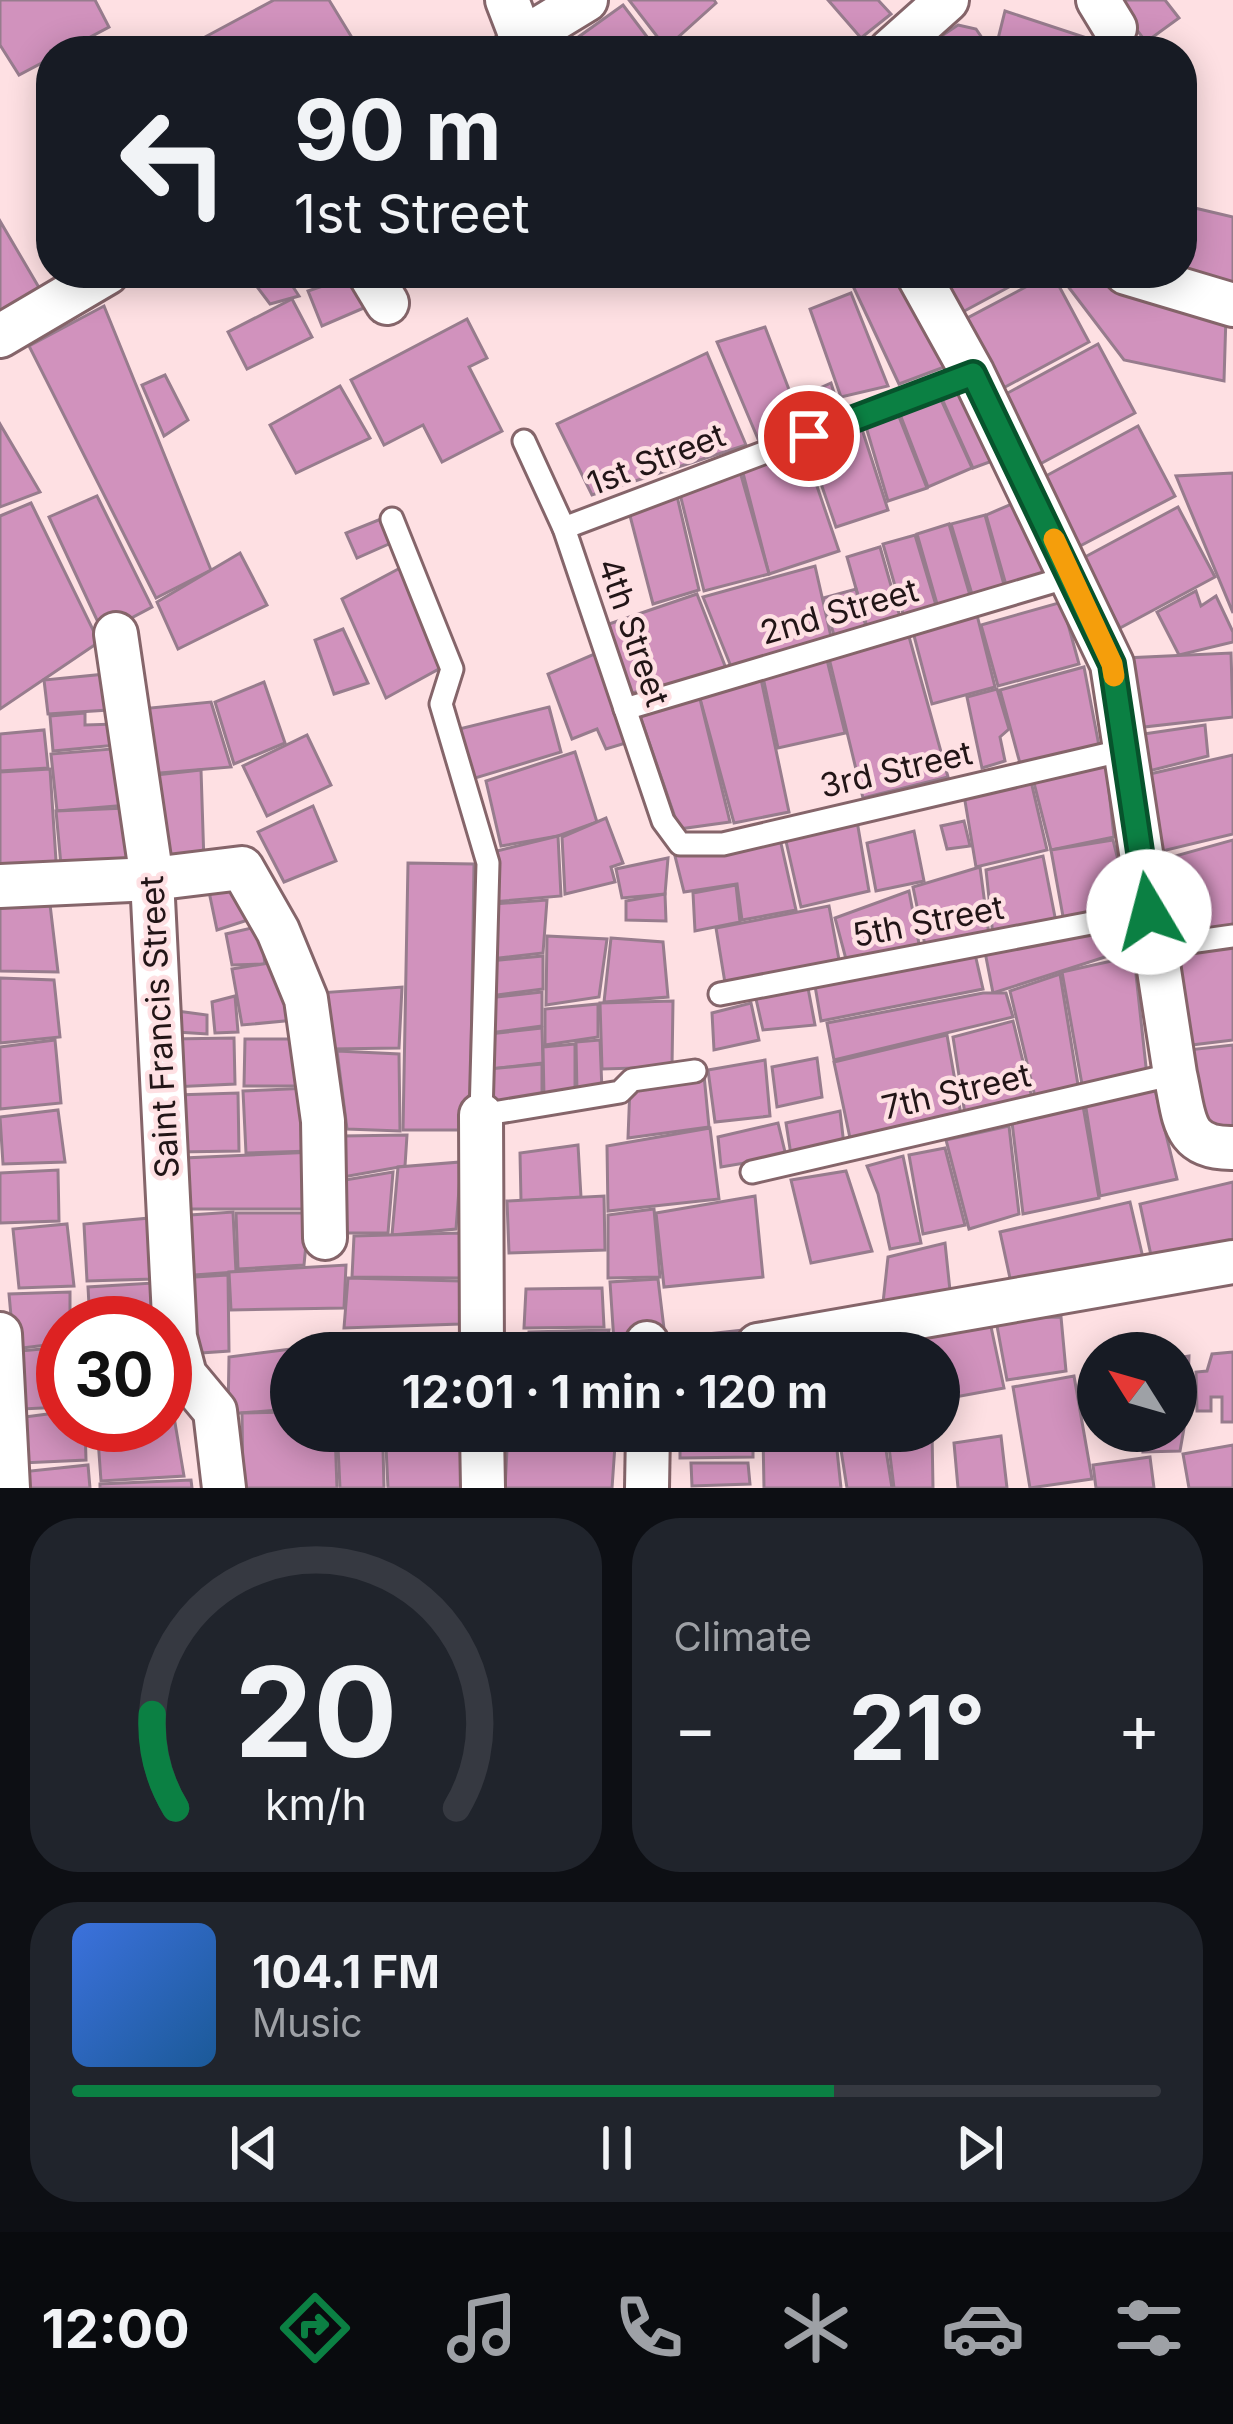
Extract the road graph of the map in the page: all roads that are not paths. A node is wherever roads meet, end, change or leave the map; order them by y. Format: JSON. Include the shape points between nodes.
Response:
{"nodes":[{"id":1,"x":586,"y":0,"type":"edge"},
{"id":2,"x":947,"y":0,"type":"edge"},
{"id":3,"x":514,"y":30,"type":"edge"},
{"id":4,"x":907,"y":36,"type":"edge"},
{"id":5,"x":82,"y":288,"type":"edge"},
{"id":6,"x":925,"y":288,"type":"edge"},
{"id":7,"x":1178,"y":288,"type":"edge"},
{"id":8,"x":1233,"y":304,"type":"edge"},
{"id":9,"x":0,"y":336,"type":"edge"},
{"id":10,"x":973,"y":374,"type":"junction"},
{"id":11,"x":524,"y":441,"type":"dead end"},
{"id":12,"x":392,"y":519,"type":"dead end"},
{"id":13,"x":564,"y":528,"type":"junction"},
{"id":14,"x":1072,"y":577,"type":"junction"},
{"id":15,"x":116,"y":634,"type":"dead end"},
{"id":16,"x":626,"y":709,"type":"junction"},
{"id":17,"x":1125,"y":749,"type":"junction"},
{"id":18,"x":680,"y":844,"type":"joint"},
{"id":19,"x":152,"y":879,"type":"junction"},
{"id":20,"x":0,"y":886,"type":"edge"},
{"id":21,"x":1152,"y":929,"type":"junction"},
{"id":22,"x":1233,"y":936,"type":"edge"},
{"id":23,"x":720,"y":994,"type":"dead end"},
{"id":24,"x":695,"y":1071,"type":"dead end"},
{"id":25,"x":1174,"y":1074,"type":"junction"},
{"id":26,"x":481,"y":1115,"type":"junction"},
{"id":27,"x":1233,"y":1148,"type":"edge"},
{"id":28,"x":752,"y":1172,"type":"dead end"},
{"id":29,"x":325,"y":1238,"type":"dead end"},
{"id":30,"x":1233,"y":1262,"type":"edge"},
{"id":31,"x":482,"y":1332,"type":"edge"},
{"id":32,"x":832,"y":1332,"type":"edge"},
{"id":33,"x":0,"y":1334,"type":"edge"},
{"id":34,"x":482,"y":1452,"type":"edge"},
{"id":35,"x":648,"y":1452,"type":"edge"},
{"id":36,"x":8,"y":1488,"type":"edge"},
{"id":37,"x":224,"y":1488,"type":"edge"},
{"id":38,"x":483,"y":1488,"type":"edge"},
{"id":39,"x":647,"y":1488,"type":"edge"}],
"edges":[{"from":1,"to":3,"type":"street"},
{"from":2,"to":4,"type":"street"},
{"from":5,"to":9,"type":"street"},
{"from":6,"to":10,"type":"street"},
{"from":7,"to":8,"type":"street"},
{"from":10,"to":13,"type":"lane","name":"1st Street"},
{"from":10,"to":14,"type":"street"},
{"from":11,"to":13,"type":"lane","name":"4th Street"},
{"from":12,"to":26,"type":"lane","via":[[452,669],[440,704],[488,863]]},
{"from":13,"to":16,"type":"lane","name":"4th Street"},
{"from":14,"to":16,"type":"lane","name":"2nd Street"},
{"from":14,"to":17,"type":"street","via":[[1112,664]]},
{"from":15,"to":19,"type":"street","name":"Saint Francis Street"},
{"from":16,"to":18,"type":"lane","name":"4th Street","via":[[663,821]]},
{"from":17,"to":18,"type":"lane","name":"3rd Street","via":[[723,844]]},
{"from":17,"to":21,"type":"street"},
{"from":19,"to":20,"type":"street"},
{"from":19,"to":29,"type":"street","via":[[242,868],[278,931],[306,999],[323,1121]]},
{"from":19,"to":37,"type":"street","name":"Saint Francis Street","via":[[176,1337],[185,1375],[215,1411]]},
{"from":21,"to":22,"type":"lane","name":"5th Street"},
{"from":21,"to":23,"type":"lane","name":"5th Street"},
{"from":21,"to":25,"type":"street"},
{"from":24,"to":26,"type":"lane","via":[[632,1080],[620,1093]]},
{"from":25,"to":27,"type":"street","via":[[1188,1131],[1211,1148]]},
{"from":25,"to":28,"type":"lane","name":"7th Street"},
{"from":26,"to":31,"type":"street"},
{"from":30,"to":32,"type":"street"},
{"from":33,"to":36,"type":"street"},
{"from":34,"to":38,"type":"street"},
{"from":35,"to":39,"type":"street"}]}
